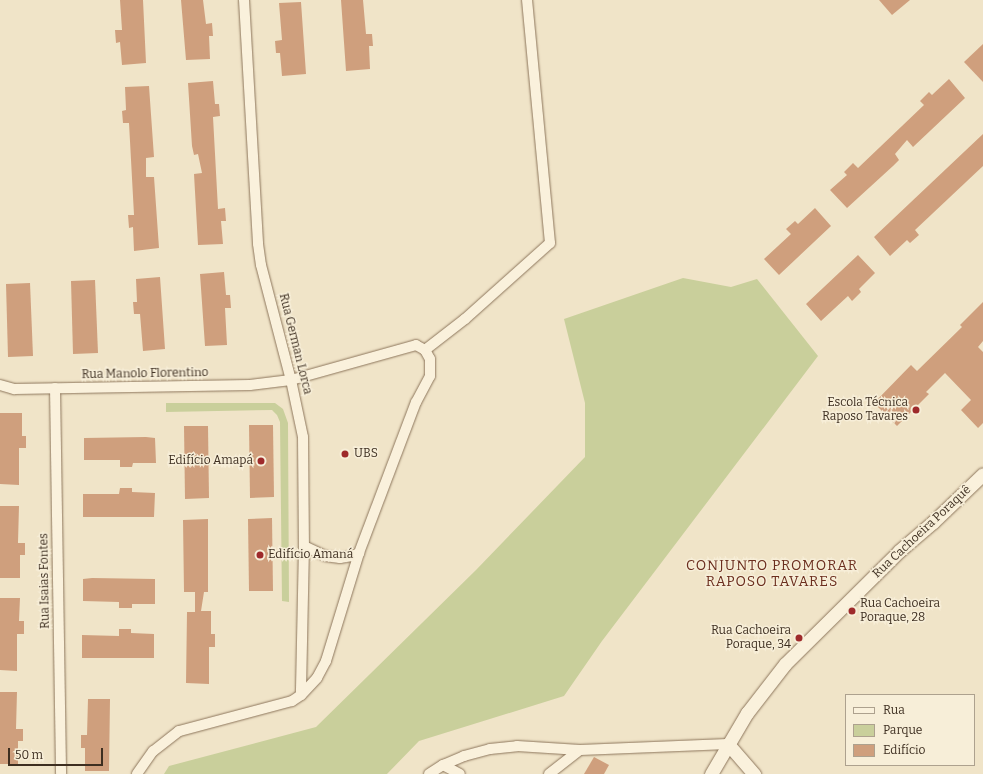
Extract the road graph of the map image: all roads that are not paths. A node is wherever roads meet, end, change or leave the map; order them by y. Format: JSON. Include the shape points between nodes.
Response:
{"nodes":[{"id":1,"x":244,"y":0,"type":"edge"},
{"id":2,"x":528,"y":0,"type":"edge"},
{"id":3,"x":425,"y":350,"type":"junction"},
{"id":4,"x":291,"y":380,"type":"junction"},
{"id":5,"x":0,"y":385,"type":"edge"},
{"id":6,"x":55,"y":388,"type":"junction"},
{"id":7,"x":983,"y":474,"type":"edge"},
{"id":8,"x":304,"y":546,"type":"junction"},
{"id":9,"x":359,"y":553,"type":"junction"},
{"id":10,"x":301,"y":695,"type":"junction"},
{"id":11,"x":728,"y":744,"type":"junction"},
{"id":12,"x":580,"y":750,"type":"junction"},
{"id":13,"x":443,"y":765,"type":"junction"},
{"id":14,"x":61,"y":774,"type":"edge"},
{"id":15,"x":137,"y":774,"type":"edge"},
{"id":16,"x":429,"y":774,"type":"edge"},
{"id":17,"x":460,"y":774,"type":"edge"},
{"id":18,"x":549,"y":774,"type":"edge"},
{"id":19,"x":711,"y":774,"type":"edge"},
{"id":20,"x":754,"y":774,"type":"edge"}],
"edges":[{"from":1,"to":4,"type":"street","name":"Rua German Lorca","via":[[258,244],[261,265]]},
{"from":2,"to":3,"type":"street","via":[[550,243],[465,319]]},
{"from":3,"to":4,"type":"street","name":"Rua Manolo Florentino","via":[[416,345]]},
{"from":3,"to":9,"type":"street","via":[[430,359],[430,376],[416,402]]},
{"from":4,"to":6,"type":"street","name":"Rua Manolo Florentino","via":[[250,386]]},
{"from":4,"to":8,"type":"street","name":"Rua German Lorca","via":[[303,437]]},
{"from":5,"to":6,"type":"street","name":"Rua Manolo Florentino","via":[[14,389]]},
{"from":6,"to":14,"type":"street","name":"Rua Isaias Fontes"},
{"from":7,"to":11,"type":"street","name":"Rua Cachoeira Poraquê","via":[[899,551],[784,664],[747,713]]},
{"from":8,"to":9,"type":"street","via":[[325,556],[340,558]]},
{"from":8,"to":10,"type":"street","name":"Rua German Lorca"},
{"from":9,"to":10,"type":"street","via":[[322,670]]},
{"from":10,"to":15,"type":"street","via":[[292,701],[179,731],[153,751]]},
{"from":11,"to":12,"type":"street"},
{"from":11,"to":19,"type":"street","name":"Rua Cachoeira Poraquê"},
{"from":11,"to":20,"type":"street"},
{"from":12,"to":13,"type":"street","via":[[517,746],[490,749]]},
{"from":12,"to":18,"type":"street"},
{"from":13,"to":16,"type":"street"},
{"from":13,"to":17,"type":"street"}]}
